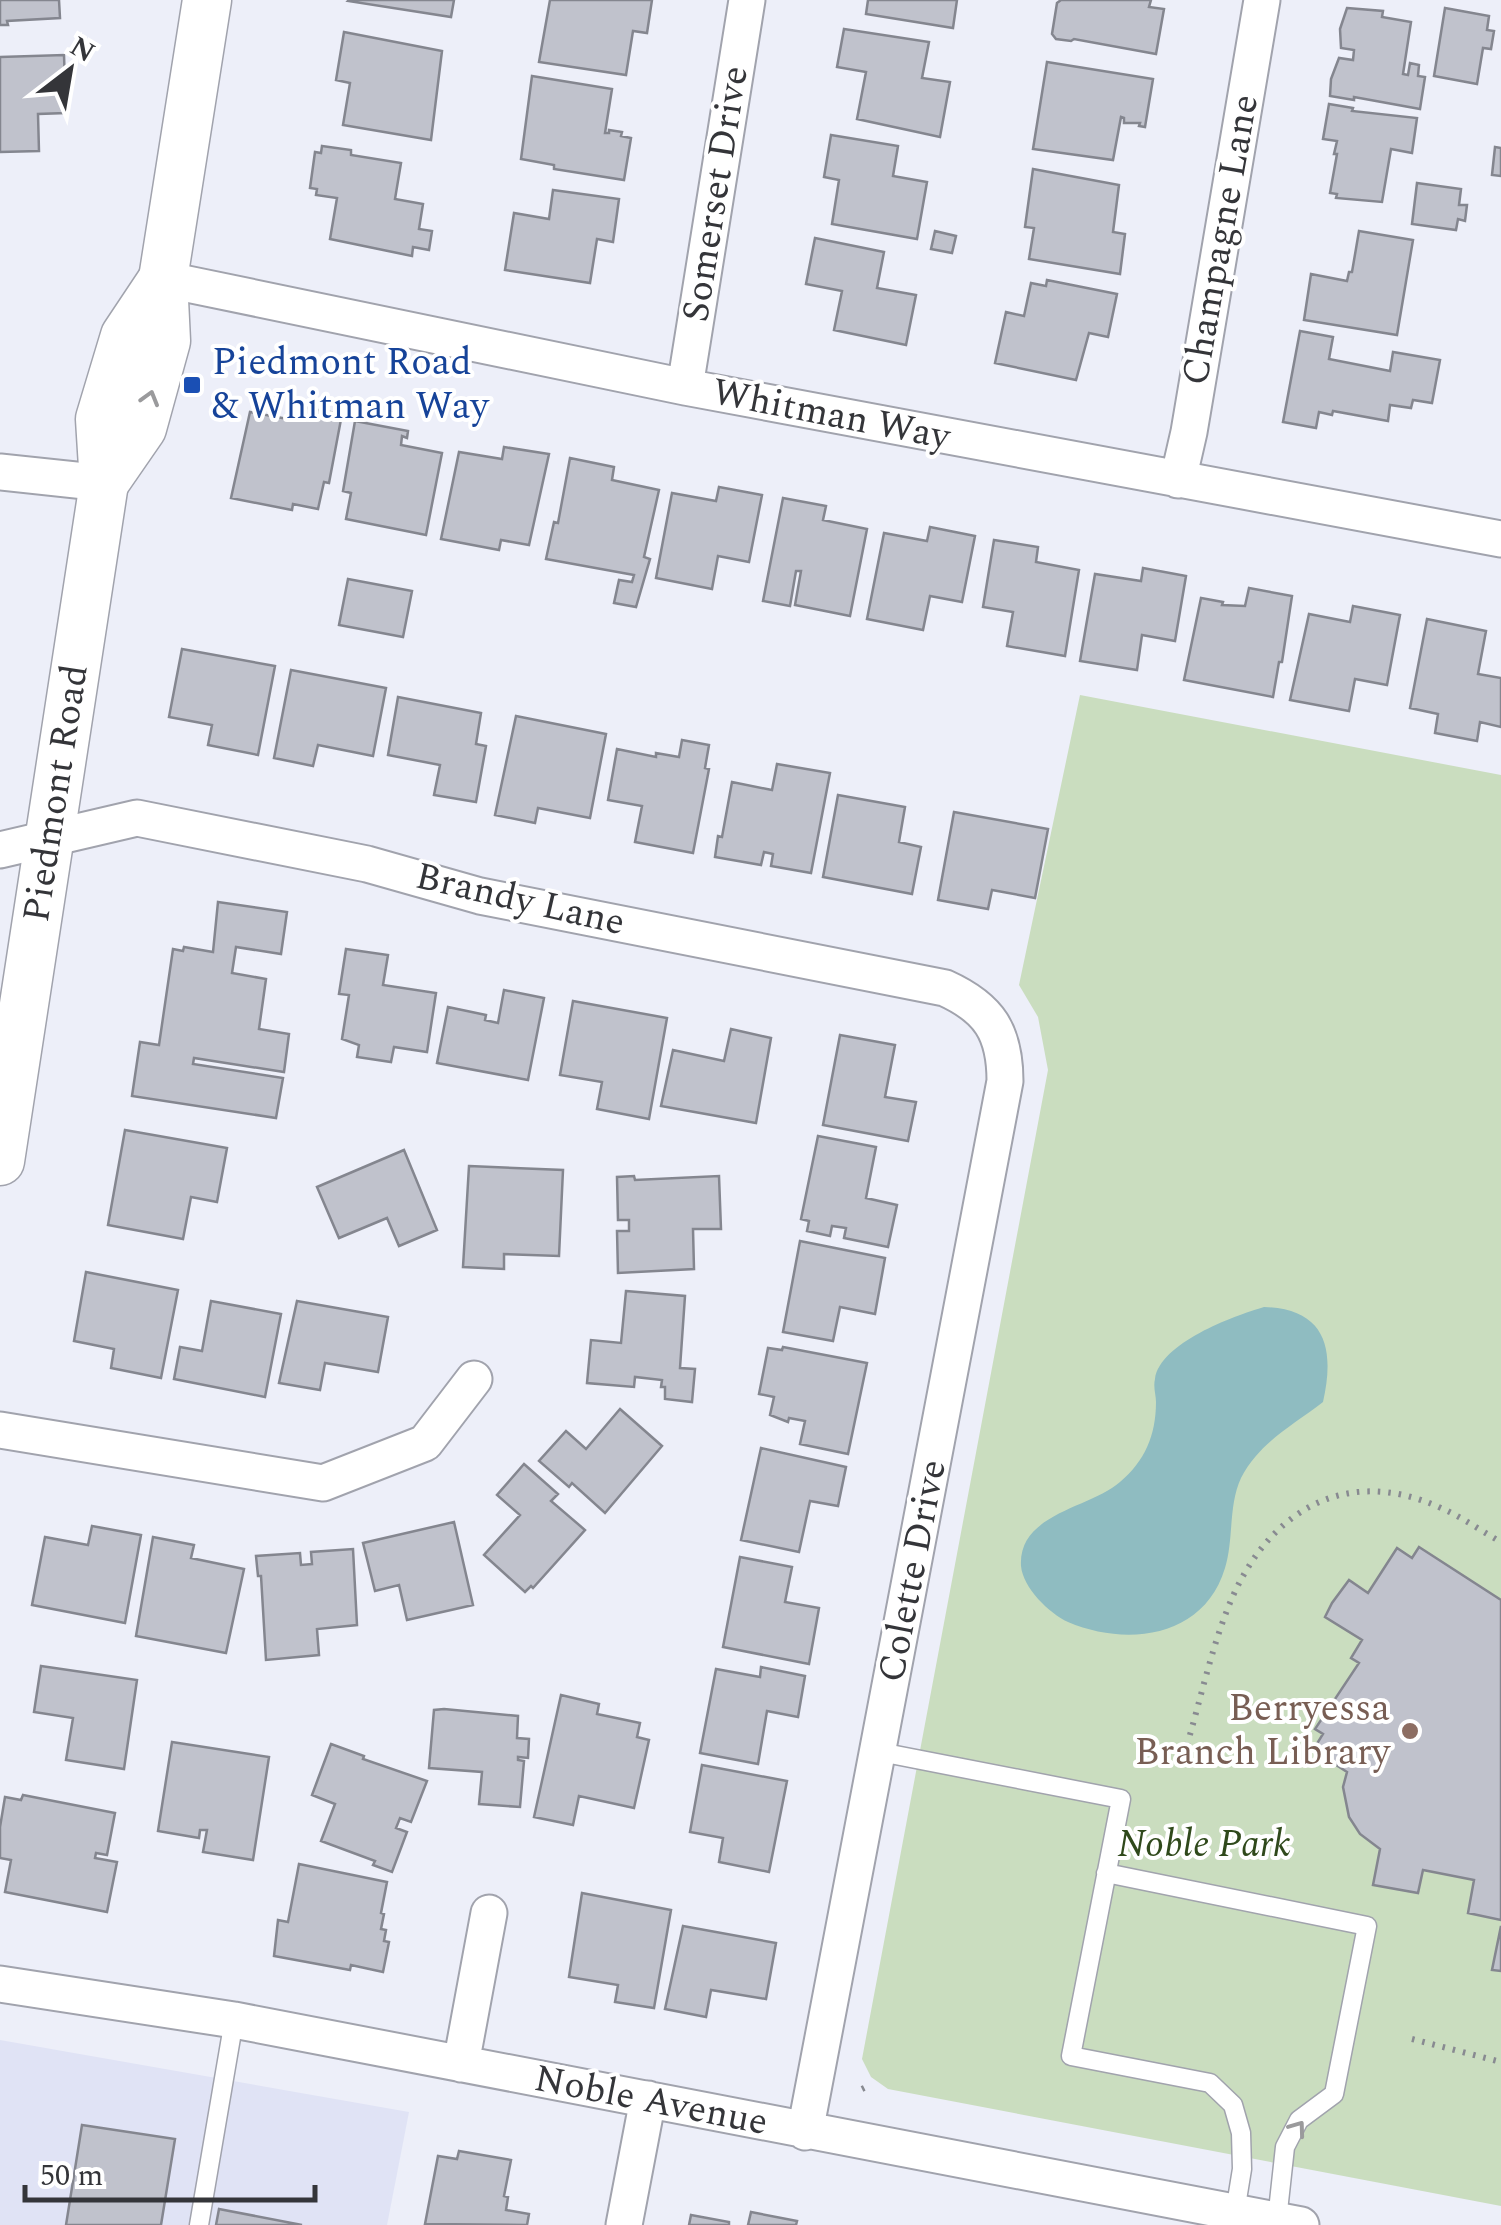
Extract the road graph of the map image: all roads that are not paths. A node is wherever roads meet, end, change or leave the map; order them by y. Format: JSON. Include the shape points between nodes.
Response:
{"nodes":[{"id":1,"x":207,"y":0,"type":"edge"},
{"id":2,"x":747,"y":0,"type":"edge"},
{"id":3,"x":1262,"y":0,"type":"edge"},
{"id":4,"x":163,"y":279,"type":"junction"},
{"id":5,"x":685,"y":387,"type":"junction"},
{"id":6,"x":0,"y":472,"type":"edge"},
{"id":7,"x":1178,"y":480,"type":"junction"},
{"id":8,"x":104,"y":483,"type":"junction"},
{"id":9,"x":1501,"y":538,"type":"edge"},
{"id":10,"x":50,"y":839,"type":"junction"},
{"id":11,"x":0,"y":850,"type":"edge"},
{"id":12,"x":985,"y":1013,"type":"joint"},
{"id":13,"x":0,"y":1161,"type":"edge"},
{"id":14,"x":474,"y":1378,"type":"dead end"},
{"id":15,"x":0,"y":1430,"type":"edge"},
{"id":16,"x":880,"y":1752,"type":"junction"},
{"id":17,"x":1106,"y":1873,"type":"junction"},
{"id":18,"x":489,"y":1913,"type":"dead end"},
{"id":19,"x":0,"y":1984,"type":"edge"},
{"id":20,"x":234,"y":2020,"type":"junction"},
{"id":21,"x":461,"y":2064,"type":"junction"},
{"id":22,"x":648,"y":2100,"type":"junction"},
{"id":23,"x":805,"y":2132,"type":"junction"},
{"id":24,"x":1235,"y":2212,"type":"junction"},
{"id":25,"x":1289,"y":2223,"type":"edge"},
{"id":26,"x":199,"y":2225,"type":"edge"},
{"id":27,"x":624,"y":2225,"type":"edge"}],
"edges":[{"from":1,"to":4,"type":"main road","name":"Piedmont Road"},
{"from":2,"to":5,"type":"street","name":"Somerset Drive"},
{"from":3,"to":7,"type":"street","name":"Champagne Lane"},
{"from":4,"to":5,"type":"street","name":"Whitman Way"},
{"from":4,"to":8,"type":"main road","name":"Piedmont Road","via":[[124,336],[100,419]]},
{"from":5,"to":7,"type":"street","name":"Whitman Way"},
{"from":6,"to":8,"type":"street"},
{"from":7,"to":9,"type":"street","name":"Whitman Way"},
{"from":8,"to":10,"type":"main road","name":"Piedmont Road"},
{"from":10,"to":11,"type":"street","name":"Brandy Lane"},
{"from":10,"to":12,"type":"street","name":"Brandy Lane","via":[[149,820],[368,864],[480,896],[945,988]]},
{"from":10,"to":13,"type":"main road","name":"Piedmont Road"},
{"from":12,"to":16,"type":"street","name":"Colette Drive","via":[[1002,1045],[1005,1081]]},
{"from":14,"to":15,"type":"street","via":[[425,1443],[323,1483]]},
{"from":16,"to":17,"type":"lane","via":[[1121,1799]]},
{"from":16,"to":23,"type":"street","name":"Colette Drive"},
{"from":17,"to":24,"type":"lane","via":[[1071,2056],[1210,2083],[1233,2104],[1242,2169]]},
{"from":25,"to":17,"type":"lane","one_way":true,"via":[[1284,2148],[1299,2120],[1334,2094],[1367,1926]]},
{"from":18,"to":21,"type":"street"},
{"from":19,"to":20,"type":"street","name":"Noble Avenue"},
{"from":20,"to":21,"type":"street","name":"Noble Avenue"},
{"from":20,"to":26,"type":"lane"},
{"from":21,"to":22,"type":"street","name":"Noble Avenue"},
{"from":22,"to":23,"type":"street","name":"Noble Avenue"},
{"from":22,"to":27,"type":"street"},
{"from":23,"to":24,"type":"street","name":"Noble Avenue"},
{"from":24,"to":25,"type":"street","name":"Noble Avenue"}]}
